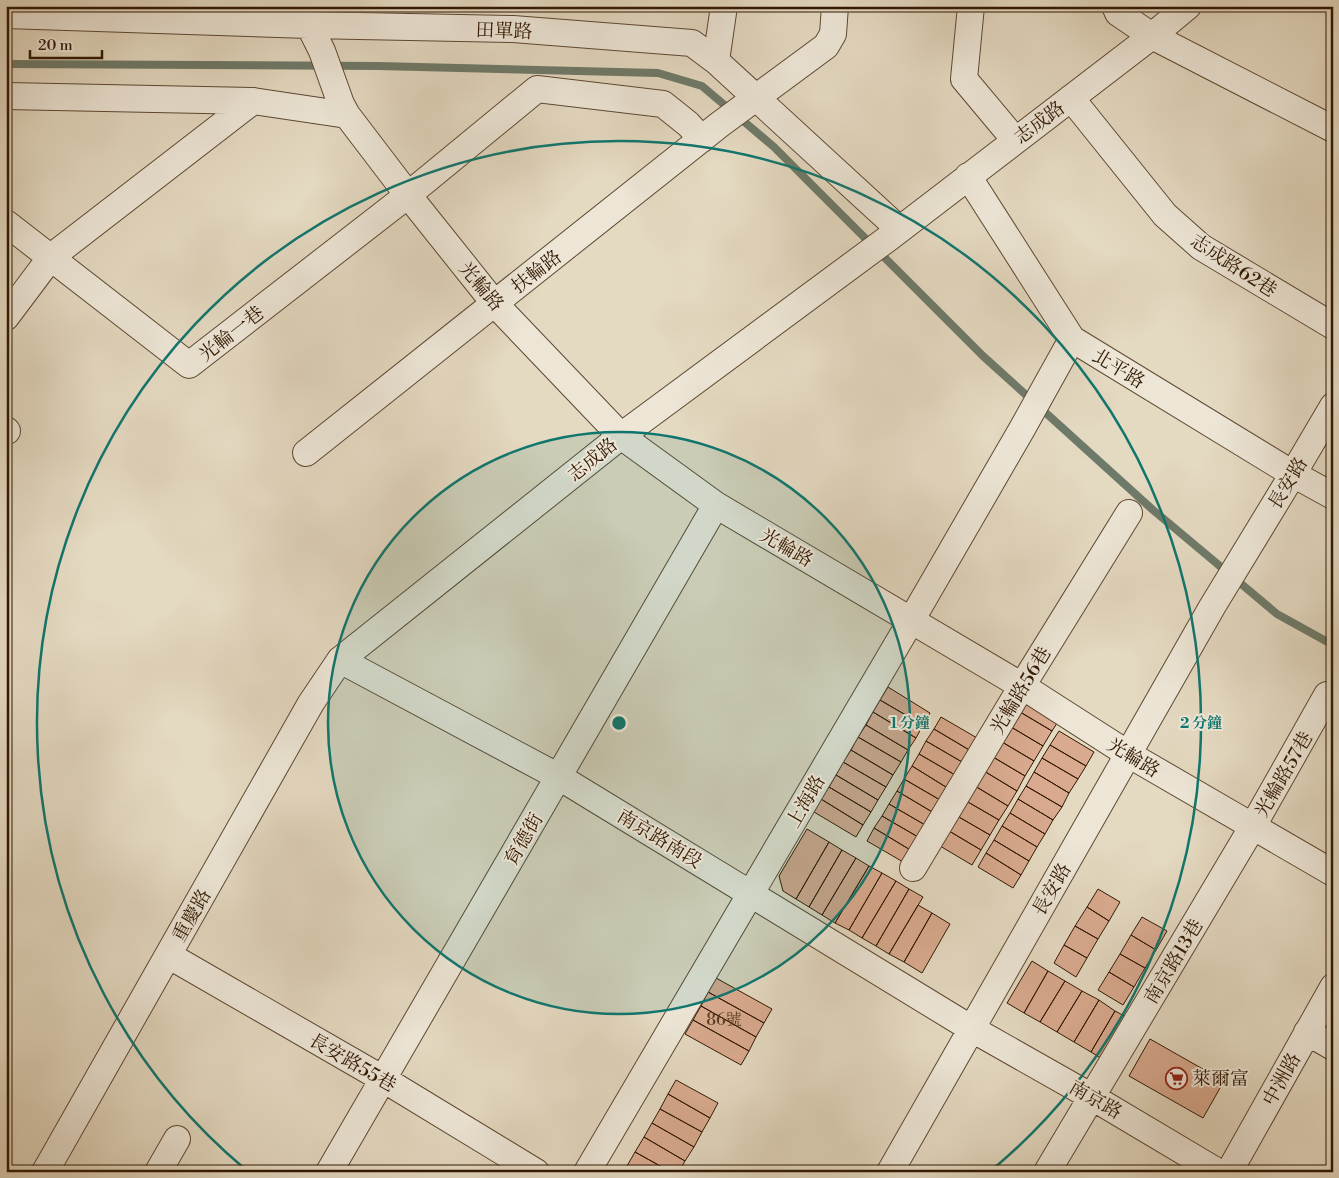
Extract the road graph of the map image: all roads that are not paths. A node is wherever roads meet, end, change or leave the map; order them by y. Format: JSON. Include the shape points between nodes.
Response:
{"nodes":[{"id":1,"x":724,"y":6,"type":"edge"},
{"id":2,"x":835,"y":6,"type":"edge"},
{"id":3,"x":971,"y":6,"type":"edge"},
{"id":4,"x":1115,"y":6,"type":"edge"},
{"id":5,"x":1188,"y":6,"type":"edge"},
{"id":6,"x":6,"y":15,"type":"edge"},
{"id":7,"x":309,"y":25,"type":"junction"},
{"id":8,"x":1152,"y":36,"type":"junction"},
{"id":9,"x":716,"y":61,"type":"junction"},
{"id":10,"x":6,"y":96,"type":"edge"},
{"id":11,"x":1071,"y":98,"type":"junction"},
{"id":12,"x":754,"y":99,"type":"junction"},
{"id":13,"x":254,"y":101,"type":"junction"},
{"id":14,"x":344,"y":110,"type":"junction"},
{"id":15,"x":1333,"y":129,"type":"edge"},
{"id":16,"x":710,"y":132,"type":"junction"},
{"id":17,"x":1015,"y":140,"type":"junction"},
{"id":18,"x":968,"y":176,"type":"junction"},
{"id":19,"x":408,"y":196,"type":"junction"},
{"id":20,"x":6,"y":223,"type":"edge"},
{"id":21,"x":895,"y":233,"type":"junction"},
{"id":22,"x":51,"y":257,"type":"junction"},
{"id":23,"x":495,"y":304,"type":"junction"},
{"id":24,"x":6,"y":317,"type":"edge"},
{"id":25,"x":1333,"y":326,"type":"edge"},
{"id":26,"x":1072,"y":339,"type":"junction"},
{"id":27,"x":1333,"y":406,"type":"edge"},
{"id":28,"x":621,"y":436,"type":"junction"},
{"id":29,"x":306,"y":453,"type":"dead end"},
{"id":30,"x":1294,"y":474,"type":"junction"},
{"id":31,"x":1333,"y":496,"type":"edge"},
{"id":32,"x":716,"y":506,"type":"junction"},
{"id":33,"x":1129,"y":513,"type":"dead end"},
{"id":34,"x":912,"y":619,"type":"junction"},
{"id":35,"x":340,"y":660,"type":"junction"},
{"id":36,"x":1022,"y":686,"type":"junction"},
{"id":37,"x":1327,"y":695,"type":"dead end"},
{"id":38,"x":1128,"y":754,"type":"junction"},
{"id":39,"x":559,"y":777,"type":"junction"},
{"id":40,"x":1253,"y":826,"type":"junction"},
{"id":41,"x":913,"y":868,"type":"dead end"},
{"id":42,"x":1333,"y":873,"type":"edge"},
{"id":43,"x":751,"y":894,"type":"junction"},
{"id":44,"x":168,"y":955,"type":"junction"},
{"id":45,"x":1333,"y":987,"type":"edge"},
{"id":46,"x":972,"y":1028,"type":"junction"},
{"id":47,"x":1307,"y":1032,"type":"junction"},
{"id":48,"x":1333,"y":1047,"type":"edge"},
{"id":49,"x":383,"y":1079,"type":"junction"},
{"id":50,"x":1092,"y":1097,"type":"junction"},
{"id":51,"x":177,"y":1139,"type":"dead end"},
{"id":52,"x":45,"y":1172,"type":"edge"},
{"id":53,"x":158,"y":1172,"type":"edge"},
{"id":54,"x":329,"y":1172,"type":"edge"},
{"id":55,"x":536,"y":1172,"type":"edge"},
{"id":56,"x":587,"y":1172,"type":"edge"},
{"id":57,"x":890,"y":1172,"type":"edge"},
{"id":58,"x":1047,"y":1172,"type":"edge"},
{"id":59,"x":1218,"y":1172,"type":"edge"},
{"id":60,"x":1229,"y":1172,"type":"edge"}],
"edges":[{"from":1,"to":9,"type":"street"},
{"from":2,"to":12,"type":"street","via":[[833,34],[826,46]]},
{"from":3,"to":17,"type":"street","via":[[964,79]]},
{"from":4,"to":8,"type":"street","via":[[1118,13]]},
{"from":5,"to":8,"type":"street","name":"志成路"},
{"from":6,"to":7,"type":"street","name":"田單路"},
{"from":7,"to":9,"type":"street","name":"田單路","via":[[512,29],[692,43]]},
{"from":7,"to":14,"type":"street","name":"光輪路"},
{"from":8,"to":11,"type":"street","name":"志成路"},
{"from":8,"to":15,"type":"street"},
{"from":9,"to":12,"type":"street","name":"田單路"},
{"from":10,"to":13,"type":"street"},
{"from":11,"to":17,"type":"street","name":"志成路"},
{"from":11,"to":25,"type":"street","name":"志成路62巷","via":[[1165,215],[1201,247]]},
{"from":12,"to":16,"type":"street","name":"扶輪路"},
{"from":12,"to":21,"type":"street","name":"田單路"},
{"from":13,"to":14,"type":"street"},
{"from":13,"to":22,"type":"street"},
{"from":14,"to":19,"type":"street","name":"光輪路"},
{"from":16,"to":19,"type":"street","via":[[688,124],[663,104],[537,88]]},
{"from":16,"to":23,"type":"street","name":"扶輪路"},
{"from":17,"to":18,"type":"street","name":"志成路"},
{"from":18,"to":21,"type":"street","name":"志成路"},
{"from":18,"to":26,"type":"street","name":"北平路"},
{"from":19,"to":22,"type":"street","name":"光輪一巷","via":[[189,365]]},
{"from":19,"to":23,"type":"street","name":"光輪路"},
{"from":20,"to":22,"type":"street","name":"光輪一巷"},
{"from":21,"to":28,"type":"street","name":"志成路"},
{"from":22,"to":24,"type":"street"},
{"from":23,"to":28,"type":"street","name":"光輪路"},
{"from":23,"to":29,"type":"street","name":"扶輪路"},
{"from":26,"to":30,"type":"street","name":"北平路"},
{"from":26,"to":34,"type":"street","name":"上海路"},
{"from":27,"to":30,"type":"street","name":"長安路"},
{"from":28,"to":32,"type":"street","name":"光輪路"},
{"from":28,"to":35,"type":"street","name":"志成路"},
{"from":30,"to":31,"type":"street","name":"北平路"},
{"from":30,"to":38,"type":"street","name":"長安路","via":[[1212,607]]},
{"from":32,"to":34,"type":"street","name":"光輪路"},
{"from":32,"to":39,"type":"street","name":"育德街"},
{"from":33,"to":36,"type":"street","name":"光輪路56巷"},
{"from":34,"to":36,"type":"street","name":"光輪路"},
{"from":34,"to":43,"type":"street","name":"上海路"},
{"from":35,"to":39,"type":"street","name":"南京路南段"},
{"from":35,"to":44,"type":"street","name":"重慶路","via":[[311,703]]},
{"from":36,"to":38,"type":"street","name":"光輪路"},
{"from":36,"to":41,"type":"street","name":"光輪路56巷"},
{"from":37,"to":40,"type":"street","name":"光輪路57巷"},
{"from":38,"to":40,"type":"street","name":"光輪路"},
{"from":38,"to":46,"type":"street","name":"長安路"},
{"from":39,"to":43,"type":"street","name":"南京路南段"},
{"from":39,"to":49,"type":"street","name":"育德街"},
{"from":40,"to":42,"type":"street","name":"光輪路"},
{"from":40,"to":50,"type":"street","name":"南京路13巷"},
{"from":43,"to":46,"type":"street","name":"南京路南段"},
{"from":43,"to":56,"type":"street","name":"上海路"},
{"from":44,"to":49,"type":"street","name":"長安路55巷"},
{"from":44,"to":52,"type":"street","name":"重慶路"},
{"from":45,"to":47,"type":"street","name":"中洲路"},
{"from":46,"to":50,"type":"street","name":"南京路"},
{"from":46,"to":57,"type":"street","name":"長安路"},
{"from":47,"to":48,"type":"street"},
{"from":47,"to":60,"type":"street","name":"中洲路"},
{"from":49,"to":54,"type":"street","name":"育德街"},
{"from":49,"to":55,"type":"street","name":"長安路55巷"},
{"from":50,"to":58,"type":"street","name":"南京路13巷"},
{"from":50,"to":59,"type":"street","name":"南京路"},
{"from":51,"to":53,"type":"street"}]}
